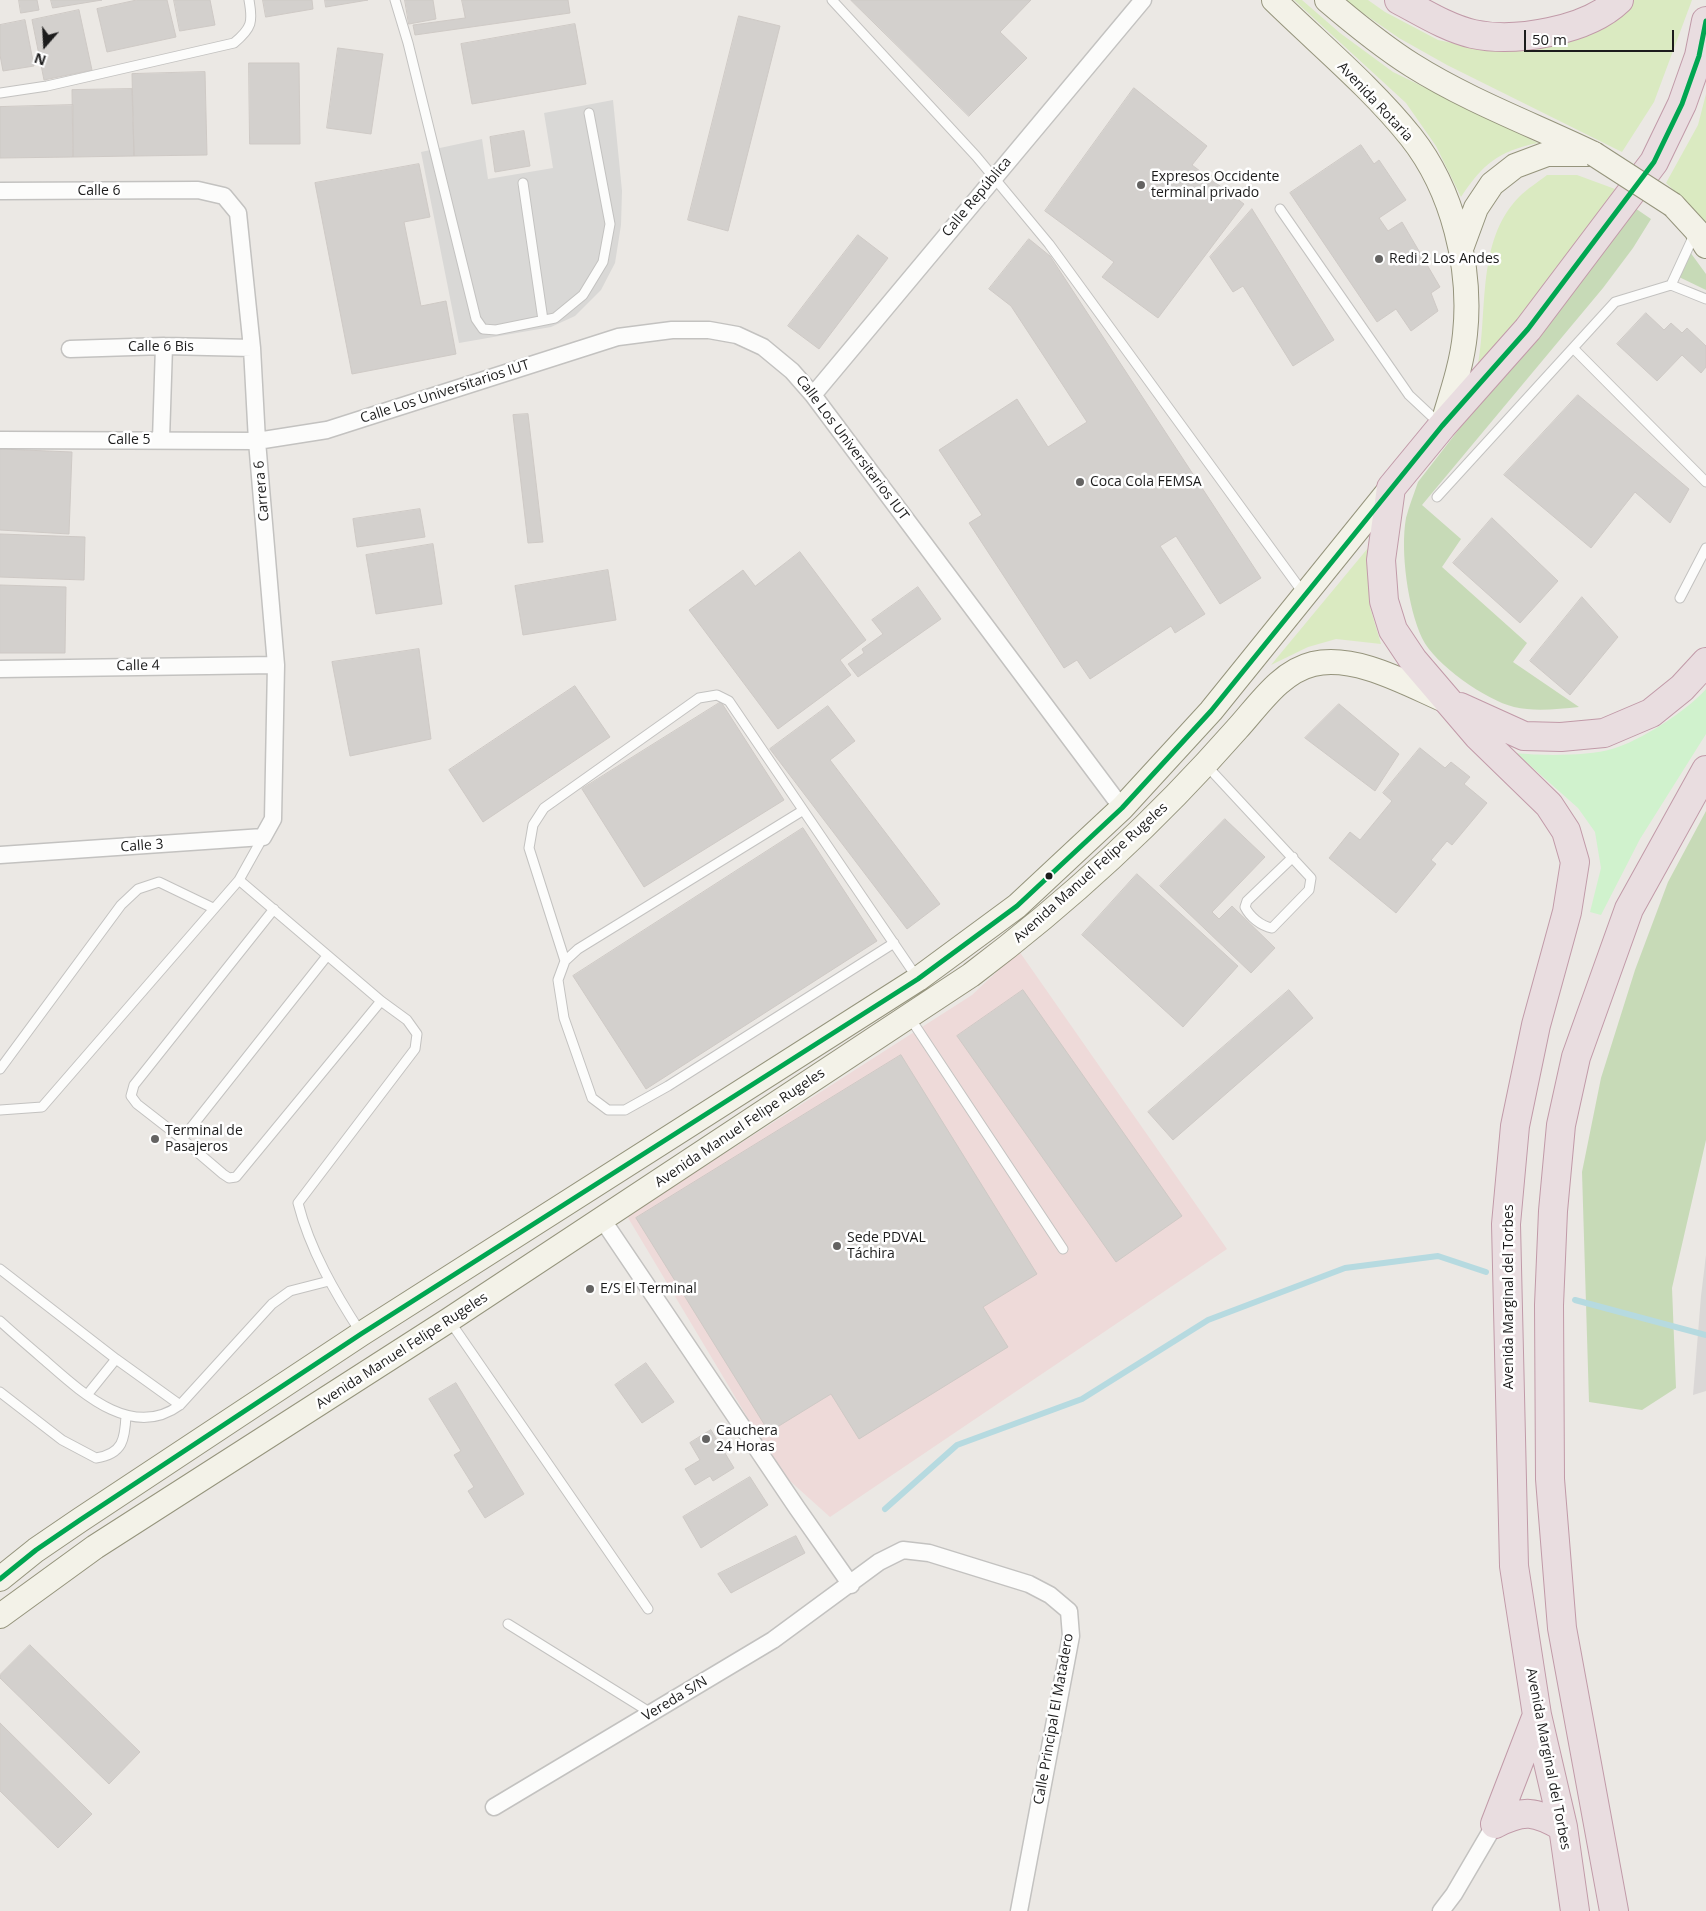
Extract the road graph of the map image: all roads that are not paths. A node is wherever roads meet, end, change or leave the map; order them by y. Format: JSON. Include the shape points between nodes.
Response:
{"nodes":[{"id":1,"x":249,"y":0,"type":"edge"},
{"id":2,"x":395,"y":0,"type":"edge"},
{"id":3,"x":832,"y":0,"type":"edge"},
{"id":4,"x":1142,"y":0,"type":"edge"},
{"id":5,"x":1274,"y":0,"type":"edge"},
{"id":6,"x":1327,"y":0,"type":"edge"},
{"id":7,"x":1399,"y":0,"type":"edge"},
{"id":8,"x":1619,"y":0,"type":"edge"},
{"id":9,"x":1706,"y":21,"type":"edge"},
{"id":10,"x":0,"y":93,"type":"edge"},
{"id":11,"x":588,"y":113,"type":"dead end"},
{"id":12,"x":1594,"y":154,"type":"junction"},
{"id":13,"x":994,"y":176,"type":"junction"},
{"id":14,"x":523,"y":182,"type":"dead end"},
{"id":15,"x":198,"y":190,"type":"joint"},
{"id":16,"x":0,"y":191,"type":"edge"},
{"id":17,"x":1280,"y":209,"type":"dead end"},
{"id":18,"x":1701,"y":238,"type":"edge"},
{"id":19,"x":1462,"y":246,"type":"junction"},
{"id":20,"x":1671,"y":285,"type":"junction"},
{"id":21,"x":1706,"y":299,"type":"edge"},
{"id":22,"x":543,"y":320,"type":"junction"},
{"id":23,"x":164,"y":346,"type":"junction"},
{"id":24,"x":70,"y":348,"type":"dead end"},
{"id":25,"x":252,"y":348,"type":"junction"},
{"id":26,"x":1573,"y":348,"type":"junction"},
{"id":27,"x":813,"y":395,"type":"junction"},
{"id":28,"x":1442,"y":426,"type":"junction"},
{"id":29,"x":0,"y":440,"type":"edge"},
{"id":30,"x":161,"y":440,"type":"junction"},
{"id":31,"x":258,"y":441,"type":"junction"},
{"id":32,"x":1706,"y":482,"type":"edge"},
{"id":33,"x":1391,"y":488,"type":"junction"},
{"id":34,"x":1437,"y":497,"type":"dead end"},
{"id":35,"x":1706,"y":548,"type":"edge"},
{"id":36,"x":1304,"y":595,"type":"junction"},
{"id":37,"x":1680,"y":598,"type":"dead end"},
{"id":38,"x":1706,"y":662,"type":"edge"},
{"id":39,"x":276,"y":665,"type":"junction"},
{"id":40,"x":0,"y":669,"type":"edge"},
{"id":41,"x":1450,"y":702,"type":"junction"},
{"id":42,"x":1206,"y":765,"type":"junction"},
{"id":43,"x":1706,"y":770,"type":"edge"},
{"id":44,"x":1122,"y":808,"type":"junction"},
{"id":45,"x":802,"y":811,"type":"junction"},
{"id":46,"x":263,"y":837,"type":"junction"},
{"id":47,"x":0,"y":855,"type":"edge"},
{"id":48,"x":1293,"y":857,"type":"junction"},
{"id":49,"x":238,"y":880,"type":"junction"},
{"id":50,"x":213,"y":908,"type":"junction"},
{"id":51,"x":274,"y":909,"type":"junction"},
{"id":52,"x":894,"y":943,"type":"junction"},
{"id":53,"x":327,"y":956,"type":"junction"},
{"id":54,"x":565,"y":961,"type":"junction"},
{"id":55,"x":918,"y":979,"type":"junction"},
{"id":56,"x":381,"y":1001,"type":"junction"},
{"id":57,"x":908,"y":1016,"type":"junction"},
{"id":58,"x":0,"y":1069,"type":"edge"},
{"id":59,"x":0,"y":1110,"type":"edge"},
{"id":60,"x":182,"y":1139,"type":"junction"},
{"id":61,"x":602,"y":1219,"type":"junction"},
{"id":62,"x":1063,"y":1249,"type":"dead end"},
{"id":63,"x":0,"y":1268,"type":"edge"},
{"id":64,"x":329,"y":1281,"type":"junction"},
{"id":65,"x":449,"y":1320,"type":"junction"},
{"id":66,"x":0,"y":1321,"type":"edge"},
{"id":67,"x":361,"y":1334,"type":"junction"},
{"id":68,"x":116,"y":1360,"type":"junction"},
{"id":69,"x":0,"y":1392,"type":"edge"},
{"id":70,"x":87,"y":1395,"type":"junction"},
{"id":71,"x":180,"y":1405,"type":"junction"},
{"id":72,"x":126,"y":1415,"type":"junction"},
{"id":73,"x":0,"y":1579,"type":"edge"},
{"id":74,"x":851,"y":1585,"type":"junction"},
{"id":75,"x":648,"y":1609,"type":"dead end"},
{"id":76,"x":0,"y":1616,"type":"edge"},
{"id":77,"x":508,"y":1624,"type":"dead end"},
{"id":78,"x":651,"y":1713,"type":"junction"},
{"id":79,"x":1537,"y":1715,"type":"junction"},
{"id":80,"x":494,"y":1807,"type":"dead end"},
{"id":81,"x":1495,"y":1824,"type":"junction"},
{"id":82,"x":1563,"y":1827,"type":"junction"},
{"id":83,"x":1019,"y":1911,"type":"edge"},
{"id":84,"x":1441,"y":1911,"type":"edge"},
{"id":85,"x":1575,"y":1911,"type":"edge"},
{"id":86,"x":1614,"y":1911,"type":"edge"}],
"edges":[{"from":1,"to":10,"type":"lane","via":[[252,17],[247,32],[234,43],[47,86]]},
{"from":2,"to":22,"type":"lane","via":[[476,319],[483,329],[496,330]]},
{"from":3,"to":13,"type":"lane"},
{"from":4,"to":13,"type":"street","name":"Calle República"},
{"from":5,"to":19,"type":"street","name":"Avenida Rotaria","via":[[1383,106],[1412,139],[1439,184]]},
{"from":6,"to":12,"type":"street","via":[[1413,66]]},
{"from":7,"to":8,"type":"highway","via":[[1473,34],[1538,35],[1585,22]]},
{"from":9,"to":28,"type":"highway","via":[[1699,56],[1682,104],[1654,162],[1528,329]]},
{"from":11,"to":22,"type":"lane","via":[[610,224],[603,262],[583,294],[555,318]]},
{"from":12,"to":18,"type":"street","bridge":true,"via":[[1673,205]]},
{"from":12,"to":19,"type":"street","via":[[1547,154],[1515,166],[1492,184],[1476,208]]},
{"from":13,"to":27,"type":"street","name":"Calle República"},
{"from":13,"to":36,"type":"lane","via":[[1049,244]]},
{"from":14,"to":22,"type":"lane"},
{"from":15,"to":16,"type":"street","name":"Calle 6"},
{"from":15,"to":25,"type":"street","name":"Carrera 6","via":[[224,196],[238,213]]},
{"from":17,"to":28,"type":"lane","via":[[1409,396]]},
{"from":18,"to":20,"type":"lane"},
{"from":19,"to":28,"type":"street","name":"Avenida Rotaria","via":[[1468,302],[1465,336]]},
{"from":20,"to":21,"type":"lane"},
{"from":20,"to":26,"type":"lane","via":[[1614,302]]},
{"from":23,"to":24,"type":"street","name":"Calle 6 Bis"},
{"from":23,"to":25,"type":"street","name":"Calle 6 Bis"},
{"from":23,"to":30,"type":"street"},
{"from":25,"to":31,"type":"street","name":"Carrera 6"},
{"from":26,"to":32,"type":"lane"},
{"from":26,"to":34,"type":"lane"},
{"from":27,"to":31,"type":"street","name":"Calle Los Universitarios IUT","via":[[792,371],[763,347],[737,335],[709,330],[672,330],[618,337],[327,430]]},
{"from":27,"to":44,"type":"street","name":"Calle Los Universitarios IUT"},
{"from":28,"to":33,"type":"highway"},
{"from":29,"to":30,"type":"street","name":"Calle 5"},
{"from":30,"to":31,"type":"street","name":"Calle 5"},
{"from":31,"to":39,"type":"street","name":"Carrera 6"},
{"from":33,"to":36,"type":"street","name":"Avenida Manuel Felipe Rugeles"},
{"from":33,"to":41,"type":"highway","name":"Avenida Marginal del Torbes","via":[[1381,560],[1384,601],[1393,630],[1413,660]]},
{"from":35,"to":37,"type":"lane"},
{"from":36,"to":44,"type":"street","name":"Avenida Manuel Felipe Rugeles","via":[[1211,711]]},
{"from":38,"to":41,"type":"highway","via":[[1682,688],[1651,713],[1604,733],[1524,736]]},
{"from":39,"to":40,"type":"street","name":"Calle 4"},
{"from":39,"to":46,"type":"street","name":"Carrera 6","via":[[273,819]]},
{"from":41,"to":42,"type":"street","name":"Avenida Manuel Felipe Rugeles","via":[[1358,664],[1313,664],[1295,670],[1280,682]]},
{"from":41,"to":79,"type":"highway","name":"Avenida Marginal del Torbes","via":[[1478,736],[1550,805],[1566,831],[1575,862],[1567,912],[1536,1025],[1515,1126],[1506,1224],[1514,1566]]},
{"from":42,"to":48,"type":"lane"},
{"from":42,"to":57,"type":"street","name":"Avenida Manuel Felipe Rugeles","via":[[1155,818],[1028,932],[971,975]]},
{"from":43,"to":86,"type":"highway","via":[[1629,909],[1576,1057],[1561,1125],[1553,1211],[1550,1479],[1562,1628]]},
{"from":44,"to":55,"type":"street","name":"Avenida Manuel Felipe Rugeles","via":[[1017,906]]},
{"from":45,"to":52,"type":"lane"},
{"from":45,"to":54,"type":"lane","via":[[578,949]]},
{"from":45,"to":54,"type":"lane","via":[[729,701],[717,695],[699,698],[544,808],[533,825],[529,848]]},
{"from":46,"to":47,"type":"street","name":"Calle 3"},
{"from":46,"to":49,"type":"lane"},
{"from":48,"to":48,"type":"lane","via":[[1245,906],[1266,927],[1272,928],[1309,890],[1311,878]]},
{"from":49,"to":50,"type":"lane"},
{"from":49,"to":51,"type":"lane"},
{"from":50,"to":58,"type":"lane","via":[[159,882],[138,889],[121,905]]},
{"from":50,"to":59,"type":"lane","via":[[42,1107]]},
{"from":51,"to":53,"type":"lane"},
{"from":51,"to":60,"type":"lane","via":[[134,1085],[131,1096],[137,1104]]},
{"from":52,"to":54,"type":"lane","via":[[625,1110],[608,1110],[592,1098],[564,1018],[558,980]]},
{"from":52,"to":55,"type":"lane"},
{"from":53,"to":56,"type":"lane"},
{"from":53,"to":60,"type":"lane"},
{"from":55,"to":67,"type":"street","name":"Avenida Manuel Felipe Rugeles"},
{"from":56,"to":60,"type":"lane","via":[[236,1177],[229,1178],[223,1174]]},
{"from":56,"to":64,"type":"lane","via":[[407,1020],[417,1034],[415,1050],[298,1203]]},
{"from":57,"to":61,"type":"street","name":"Avenida Manuel Felipe Rugeles"},
{"from":57,"to":62,"type":"lane"},
{"from":61,"to":65,"type":"street","name":"Avenida Manuel Felipe Rugeles"},
{"from":61,"to":74,"type":"street"},
{"from":63,"to":68,"type":"lane"},
{"from":64,"to":67,"type":"lane"},
{"from":64,"to":71,"type":"lane","via":[[290,1291],[272,1304]]},
{"from":65,"to":75,"type":"lane"},
{"from":65,"to":76,"type":"street","name":"Avenida Manuel Felipe Rugeles","via":[[95,1546]]},
{"from":66,"to":70,"type":"lane"},
{"from":67,"to":73,"type":"street","name":"Avenida Manuel Felipe Rugeles","via":[[36,1550]]},
{"from":68,"to":70,"type":"lane"},
{"from":68,"to":71,"type":"lane"},
{"from":69,"to":72,"type":"lane","via":[[62,1440],[96,1458],[114,1453],[120,1445],[125,1434]]},
{"from":70,"to":72,"type":"lane","via":[[103,1407]]},
{"from":71,"to":72,"type":"lane","via":[[156,1417]]},
{"from":74,"to":78,"type":"street","name":"Vereda S/N","via":[[773,1640]]},
{"from":74,"to":83,"type":"street","name":"Calle Principal El Matadero","via":[[879,1562],[902,1550],[929,1553],[1029,1584],[1070,1611],[1071,1636]]},
{"from":77,"to":78,"type":"lane"},
{"from":78,"to":80,"type":"street","name":"Vereda S/N"},
{"from":79,"to":81,"type":"highway"},
{"from":79,"to":82,"type":"highway","name":"Avenida Marginal del Torbes"},
{"from":81,"to":82,"type":"highway","via":[[1512,1815],[1542,1815]]},
{"from":81,"to":84,"type":"street"},
{"from":82,"to":85,"type":"highway","name":"Avenida Marginal del Torbes"}]}
